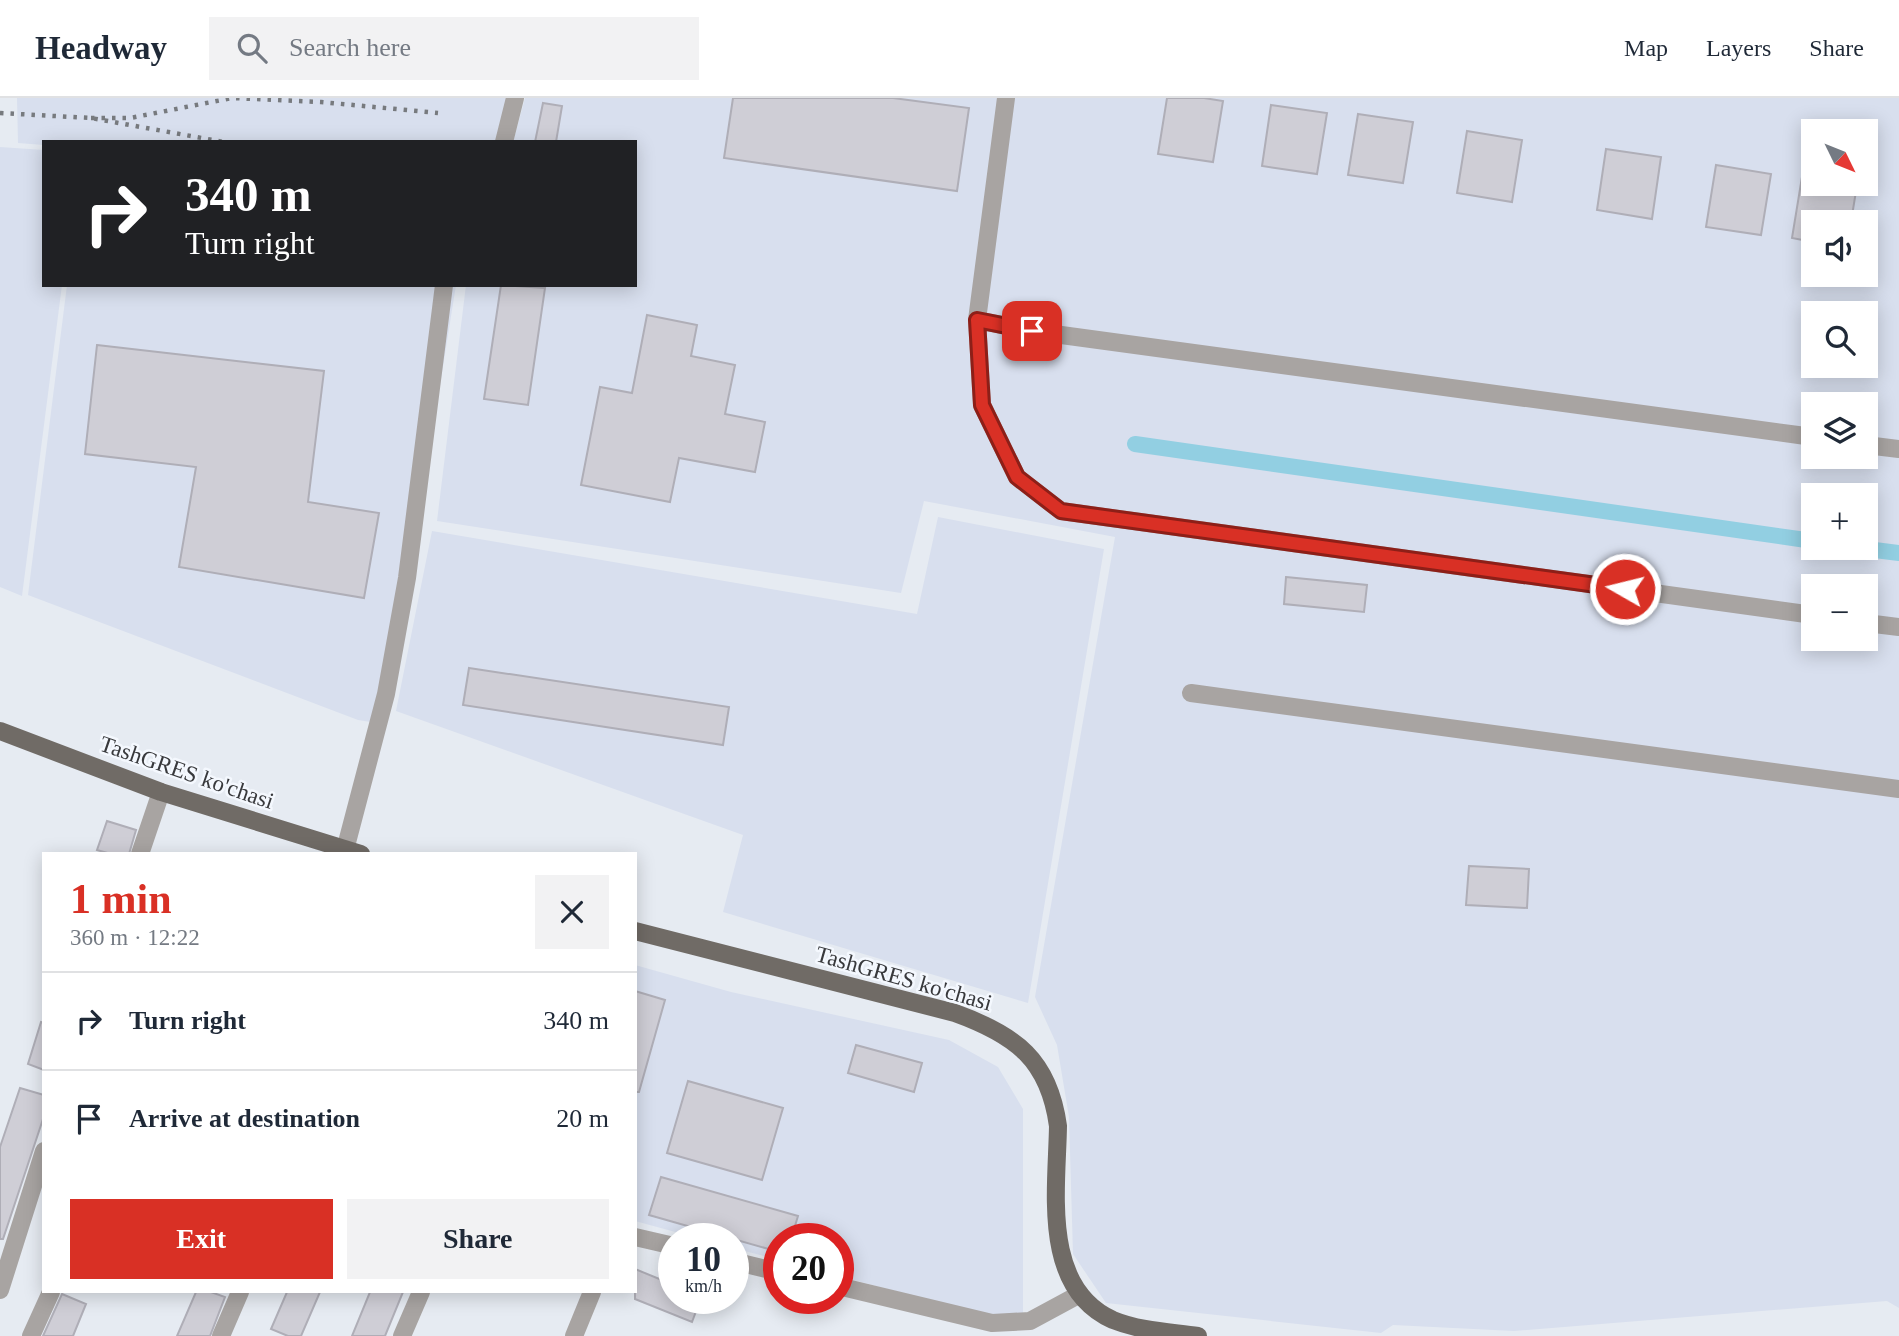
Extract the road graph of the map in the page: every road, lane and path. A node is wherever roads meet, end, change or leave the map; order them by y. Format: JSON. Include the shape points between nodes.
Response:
{"nodes":[{"id":1,"x":514,"y":98,"type":"edge"},
{"id":2,"x":1006,"y":98,"type":"edge"},
{"id":3,"x":504,"y":140,"type":"edge"},
{"id":4,"x":443,"y":287,"type":"edge"},
{"id":5,"x":977,"y":320,"type":"junction"},
{"id":6,"x":1801,"y":436,"type":"edge"},
{"id":7,"x":1878,"y":446,"type":"edge"},
{"id":8,"x":1899,"y":449,"type":"edge"},
{"id":9,"x":1801,"y":613,"type":"edge"},
{"id":10,"x":1878,"y":624,"type":"edge"},
{"id":11,"x":1899,"y":627,"type":"edge"},
{"id":12,"x":1191,"y":694,"type":"dead end"},
{"id":13,"x":0,"y":731,"type":"edge"},
{"id":14,"x":1899,"y":789,"type":"edge"},
{"id":15,"x":161,"y":792,"type":"junction"},
{"id":16,"x":141,"y":852,"type":"edge"},
{"id":17,"x":353,"y":852,"type":"edge"},
{"id":18,"x":637,"y":931,"type":"edge"},
{"id":19,"x":42,"y":1157,"type":"edge"},
{"id":20,"x":637,"y":1237,"type":"edge"},
{"id":21,"x":658,"y":1242,"type":"edge"},
{"id":22,"x":0,"y":1290,"type":"edge"},
{"id":23,"x":854,"y":1290,"type":"edge"},
{"id":24,"x":51,"y":1293,"type":"edge"},
{"id":25,"x":240,"y":1293,"type":"edge"},
{"id":26,"x":421,"y":1293,"type":"edge"},
{"id":27,"x":592,"y":1293,"type":"edge"},
{"id":28,"x":1080,"y":1294,"type":"junction"},
{"id":29,"x":31,"y":1336,"type":"edge"},
{"id":30,"x":221,"y":1336,"type":"edge"},
{"id":31,"x":402,"y":1336,"type":"edge"},
{"id":32,"x":574,"y":1336,"type":"edge"},
{"id":33,"x":1198,"y":1336,"type":"edge"}],
"edges":[{"from":1,"to":3,"type":"street"},
{"from":2,"to":5,"type":"street"},
{"from":4,"to":17,"type":"street","via":[[407,578]]},
{"from":5,"to":6,"type":"street"},
{"from":5,"to":9,"type":"street","via":[[982,405],[1017,477],[1061,511]]},
{"from":7,"to":8,"type":"street"},
{"from":10,"to":11,"type":"street"},
{"from":12,"to":14,"type":"street"},
{"from":13,"to":15,"type":"main road","name":"TashGRES ko'chasi"},
{"from":15,"to":16,"type":"street"},
{"from":15,"to":17,"type":"main road","name":"TashGRES ko'chasi"},
{"from":18,"to":28,"type":"main road","name":"TashGRES ko'chasi","via":[[956,1013],[1012,1040],[1029,1056],[1051,1090],[1058,1126],[1059,1245]]},
{"from":19,"to":22,"type":"street"},
{"from":20,"to":21,"type":"street"},
{"from":23,"to":28,"type":"street","via":[[992,1323],[1030,1321]]},
{"from":24,"to":29,"type":"street"},
{"from":25,"to":30,"type":"street"},
{"from":26,"to":31,"type":"street"},
{"from":27,"to":32,"type":"street"},
{"from":28,"to":33,"type":"main road","name":"TashGRES ko'chasi","via":[[1095,1309],[1121,1323]]}]}
